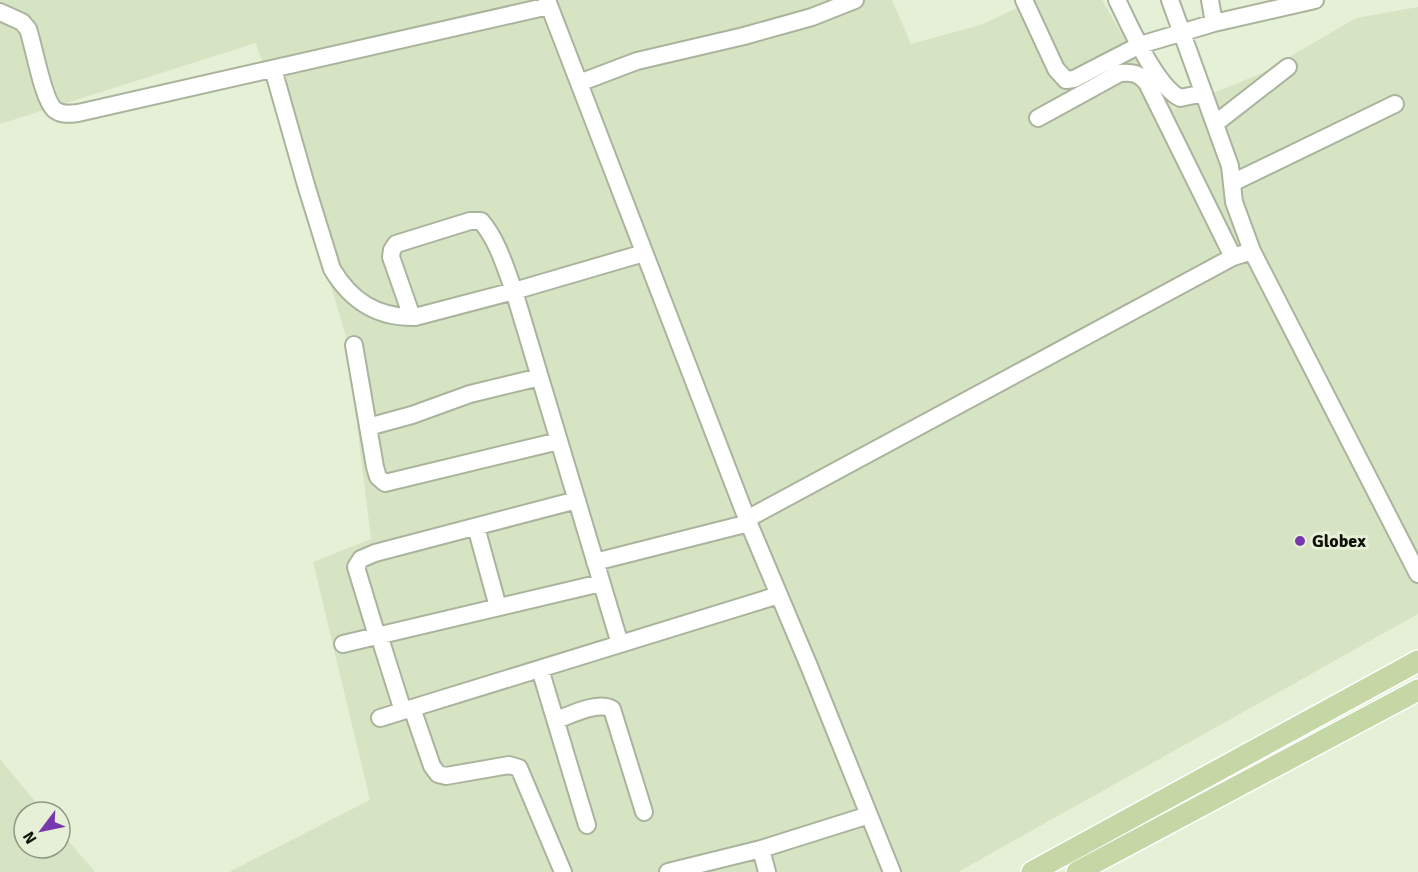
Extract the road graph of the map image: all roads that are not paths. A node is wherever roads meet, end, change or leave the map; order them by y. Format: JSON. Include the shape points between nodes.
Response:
{"nodes":[{"id":1,"x":855,"y":0,"type":"edge"},
{"id":2,"x":1024,"y":0,"type":"edge"},
{"id":3,"x":1117,"y":0,"type":"edge"},
{"id":4,"x":1170,"y":0,"type":"edge"},
{"id":5,"x":1209,"y":0,"type":"edge"},
{"id":6,"x":1310,"y":1,"type":"edge"},
{"id":7,"x":548,"y":3,"type":"edge"},
{"id":8,"x":1258,"y":7,"type":"edge"},
{"id":9,"x":0,"y":12,"type":"edge"},
{"id":10,"x":1214,"y":23,"type":"junction"},
{"id":11,"x":1180,"y":32,"type":"junction"},
{"id":12,"x":1140,"y":45,"type":"junction"},
{"id":13,"x":1288,"y":68,"type":"dead end"},
{"id":14,"x":273,"y":69,"type":"junction"},
{"id":15,"x":579,"y":83,"type":"junction"},
{"id":16,"x":1204,"y":93,"type":"junction"},
{"id":17,"x":1395,"y":104,"type":"dead end"},
{"id":18,"x":1038,"y":118,"type":"dead end"},
{"id":19,"x":1216,"y":123,"type":"junction"},
{"id":20,"x":1232,"y":183,"type":"junction"},
{"id":21,"x":1252,"y":251,"type":"junction"},
{"id":22,"x":644,"y":253,"type":"junction"},
{"id":23,"x":1233,"y":258,"type":"junction"},
{"id":24,"x":514,"y":291,"type":"junction"},
{"id":25,"x":412,"y":317,"type":"junction"},
{"id":26,"x":354,"y":345,"type":"dead end"},
{"id":27,"x":540,"y":378,"type":"junction"},
{"id":28,"x":368,"y":427,"type":"junction"},
{"id":29,"x":559,"y":441,"type":"junction"},
{"id":30,"x":577,"y":500,"type":"junction"},
{"id":31,"x":748,"y":521,"type":"junction"},
{"id":32,"x":476,"y":527,"type":"junction"},
{"id":33,"x":595,"y":562,"type":"junction"},
{"id":34,"x":1418,"y":574,"type":"edge"},
{"id":35,"x":601,"y":582,"type":"junction"},
{"id":36,"x":779,"y":596,"type":"junction"},
{"id":37,"x":498,"y":607,"type":"junction"},
{"id":38,"x":378,"y":635,"type":"junction"},
{"id":39,"x":344,"y":644,"type":"dead end"},
{"id":40,"x":620,"y":644,"type":"junction"},
{"id":41,"x":1418,"y":661,"type":"edge"},
{"id":42,"x":540,"y":669,"type":"junction"},
{"id":43,"x":1418,"y":690,"type":"edge"},
{"id":44,"x":408,"y":709,"type":"junction"},
{"id":45,"x":380,"y":717,"type":"dead end"},
{"id":46,"x":556,"y":720,"type":"junction"},
{"id":47,"x":644,"y":812,"type":"dead end"},
{"id":48,"x":869,"y":815,"type":"junction"},
{"id":49,"x":587,"y":825,"type":"dead end"},
{"id":50,"x":760,"y":849,"type":"junction"},
{"id":51,"x":563,"y":872,"type":"edge"},
{"id":52,"x":668,"y":872,"type":"edge"},
{"id":53,"x":767,"y":872,"type":"edge"},
{"id":54,"x":892,"y":872,"type":"edge"},
{"id":55,"x":1032,"y":872,"type":"edge"},
{"id":56,"x":1077,"y":872,"type":"edge"}],
"edges":[{"from":1,"to":15,"type":"street","via":[[812,17],[637,61]]},
{"from":2,"to":12,"type":"street","via":[[1056,69],[1066,80]]},
{"from":3,"to":12,"type":"street"},
{"from":4,"to":11,"type":"street"},
{"from":5,"to":10,"type":"street"},
{"from":6,"to":8,"type":"street"},
{"from":7,"to":14,"type":"street"},
{"from":7,"to":15,"type":"street"},
{"from":8,"to":10,"type":"street"},
{"from":9,"to":14,"type":"street","via":[[28,29],[47,99],[54,110],[64,114]]},
{"from":10,"to":11,"type":"street"},
{"from":11,"to":12,"type":"street"},
{"from":11,"to":16,"type":"street"},
{"from":12,"to":16,"type":"street","via":[[1172,94],[1180,98]]},
{"from":13,"to":19,"type":"street"},
{"from":14,"to":25,"type":"street","via":[[332,269],[358,302],[400,317]]},
{"from":15,"to":22,"type":"street"},
{"from":16,"to":19,"type":"street"},
{"from":17,"to":20,"type":"street"},
{"from":18,"to":23,"type":"street","via":[[1120,73],[1141,76]]},
{"from":19,"to":20,"type":"street"},
{"from":20,"to":21,"type":"street","via":[[1234,202]]},
{"from":21,"to":23,"type":"street"},
{"from":21,"to":34,"type":"street"},
{"from":22,"to":24,"type":"street"},
{"from":22,"to":31,"type":"street"},
{"from":23,"to":31,"type":"street"},
{"from":24,"to":25,"type":"street"},
{"from":24,"to":25,"type":"street","via":[[489,230],[481,221],[470,221],[396,244],[392,250]]},
{"from":24,"to":27,"type":"street"},
{"from":26,"to":28,"type":"street"},
{"from":27,"to":28,"type":"street","via":[[470,394]]},
{"from":27,"to":29,"type":"street"},
{"from":28,"to":29,"type":"street","via":[[378,477],[385,483]]},
{"from":29,"to":30,"type":"street"},
{"from":30,"to":32,"type":"street"},
{"from":30,"to":33,"type":"street"},
{"from":31,"to":33,"type":"street"},
{"from":31,"to":36,"type":"street"},
{"from":32,"to":37,"type":"street"},
{"from":32,"to":38,"type":"street","via":[[361,559],[356,567]]},
{"from":33,"to":35,"type":"street"},
{"from":35,"to":37,"type":"street"},
{"from":35,"to":40,"type":"street"},
{"from":36,"to":40,"type":"street"},
{"from":36,"to":48,"type":"street"},
{"from":37,"to":38,"type":"street"},
{"from":38,"to":39,"type":"street"},
{"from":38,"to":44,"type":"street"},
{"from":40,"to":42,"type":"street"},
{"from":41,"to":55,"type":"main road"},
{"from":42,"to":44,"type":"street"},
{"from":42,"to":46,"type":"street"},
{"from":43,"to":56,"type":"main road"},
{"from":44,"to":45,"type":"street"},
{"from":44,"to":51,"type":"street","via":[[438,774],[446,776],[508,765],[519,768]]},
{"from":46,"to":47,"type":"street","via":[[604,706],[612,709]]},
{"from":46,"to":49,"type":"street"},
{"from":48,"to":50,"type":"street"},
{"from":48,"to":54,"type":"street"},
{"from":50,"to":52,"type":"street"},
{"from":50,"to":53,"type":"street"}]}
